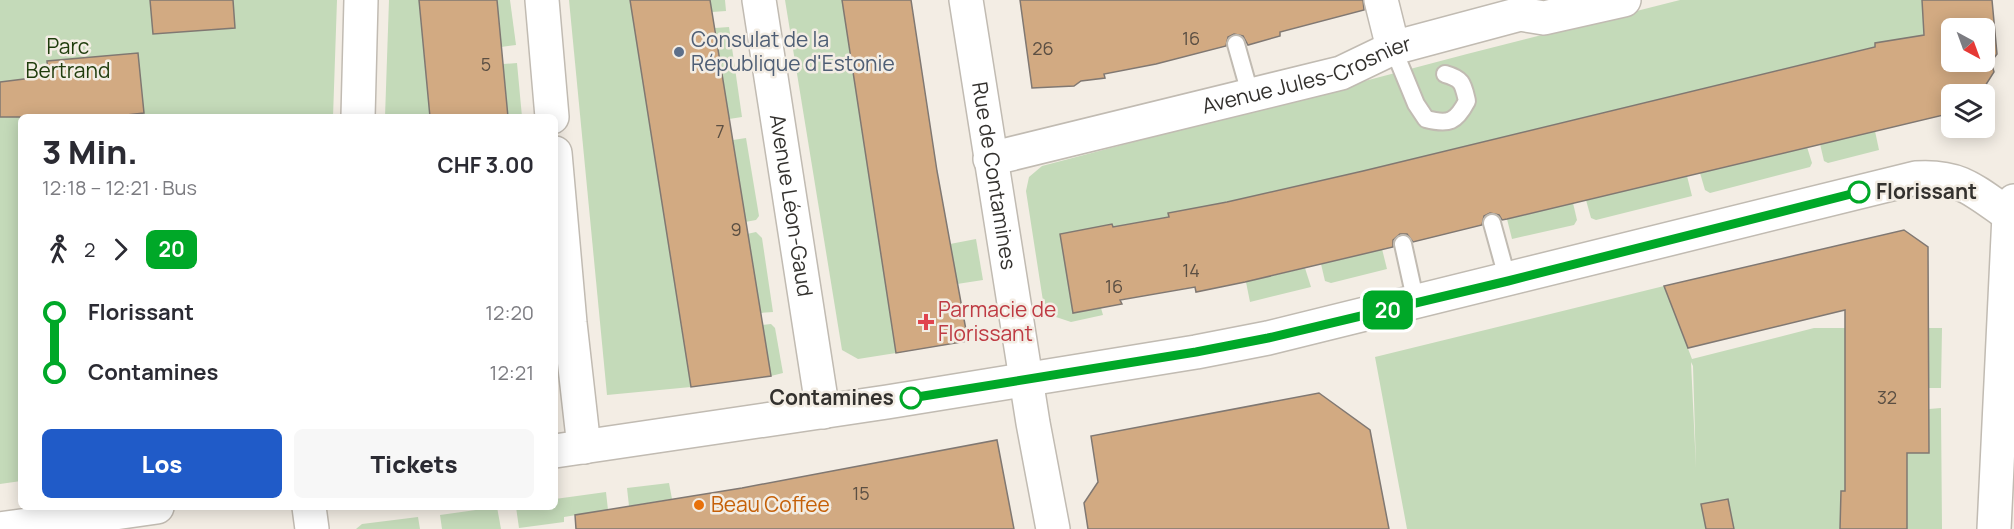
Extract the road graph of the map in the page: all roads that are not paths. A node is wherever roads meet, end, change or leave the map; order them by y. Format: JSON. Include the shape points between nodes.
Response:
{"nodes":[{"id":1,"x":361,"y":0,"type":"edge"},
{"id":2,"x":542,"y":0,"type":"edge"},
{"id":3,"x":759,"y":0,"type":"edge"},
{"id":4,"x":966,"y":0,"type":"edge"},
{"id":5,"x":1381,"y":0,"type":"edge"},
{"id":6,"x":1624,"y":0,"type":"edge"},
{"id":7,"x":1236,"y":44,"type":"dead end"},
{"id":8,"x":1393,"y":48,"type":"junction"},
{"id":9,"x":1445,"y":74,"type":"dead end"},
{"id":10,"x":1251,"y":97,"type":"junction"},
{"id":11,"x":358,"y":114,"type":"edge"},
{"id":12,"x":552,"y":114,"type":"edge"},
{"id":13,"x":990,"y":159,"type":"junction"},
{"id":14,"x":558,"y":187,"type":"edge"},
{"id":15,"x":2012,"y":213,"type":"edge"},
{"id":16,"x":1492,"y":223,"type":"dead end"},
{"id":17,"x":1403,"y":244,"type":"dead end"},
{"id":18,"x":1508,"y":281,"type":"junction"},
{"id":19,"x":1416,"y":303,"type":"junction"},
{"id":20,"x":1026,"y":378,"type":"junction"},
{"id":21,"x":823,"y":412,"type":"junction"},
{"id":22,"x":570,"y":449,"type":"edge"},
{"id":23,"x":136,"y":510,"type":"edge"},
{"id":24,"x":309,"y":510,"type":"edge"},
{"id":25,"x":0,"y":529,"type":"edge"},
{"id":26,"x":312,"y":529,"type":"edge"},
{"id":27,"x":1053,"y":529,"type":"edge"},
{"id":28,"x":1994,"y":529,"type":"edge"}],
"edges":[{"from":1,"to":11,"type":"main road"},
{"from":2,"to":12,"type":"main road"},
{"from":3,"to":21,"type":"main road","name":"Avenue Léon-Gaud"},
{"from":4,"to":13,"type":"main road","name":"Rue de Contamines"},
{"from":5,"to":8,"type":"main road"},
{"from":6,"to":8,"type":"main road","name":"Avenue Jules-Crosnier","via":[[1544,18],[1520,14]]},
{"from":7,"to":10,"type":"lane"},
{"from":8,"to":9,"type":"lane","via":[[1426,119],[1444,123],[1459,116],[1467,101],[1464,85]]},
{"from":8,"to":10,"type":"main road","name":"Avenue Jules-Crosnier","via":[[1341,73]]},
{"from":10,"to":13,"type":"main road","name":"Avenue Jules-Crosnier"},
{"from":13,"to":20,"type":"main road","name":"Rue de Contamines"},
{"from":14,"to":22,"type":"main road","via":[[570,323]]},
{"from":15,"to":18,"type":"main road","via":[[1967,185],[1934,177],[1916,178]]},
{"from":15,"to":28,"type":"main road"},
{"from":16,"to":18,"type":"lane"},
{"from":17,"to":19,"type":"lane"},
{"from":18,"to":19,"type":"main road"},
{"from":19,"to":20,"type":"main road","via":[[1196,352]]},
{"from":20,"to":21,"type":"main road"},
{"from":20,"to":27,"type":"main road","name":"Rue de Contamines"},
{"from":21,"to":22,"type":"main road"},
{"from":23,"to":25,"type":"main road"},
{"from":24,"to":26,"type":"main road"}]}
